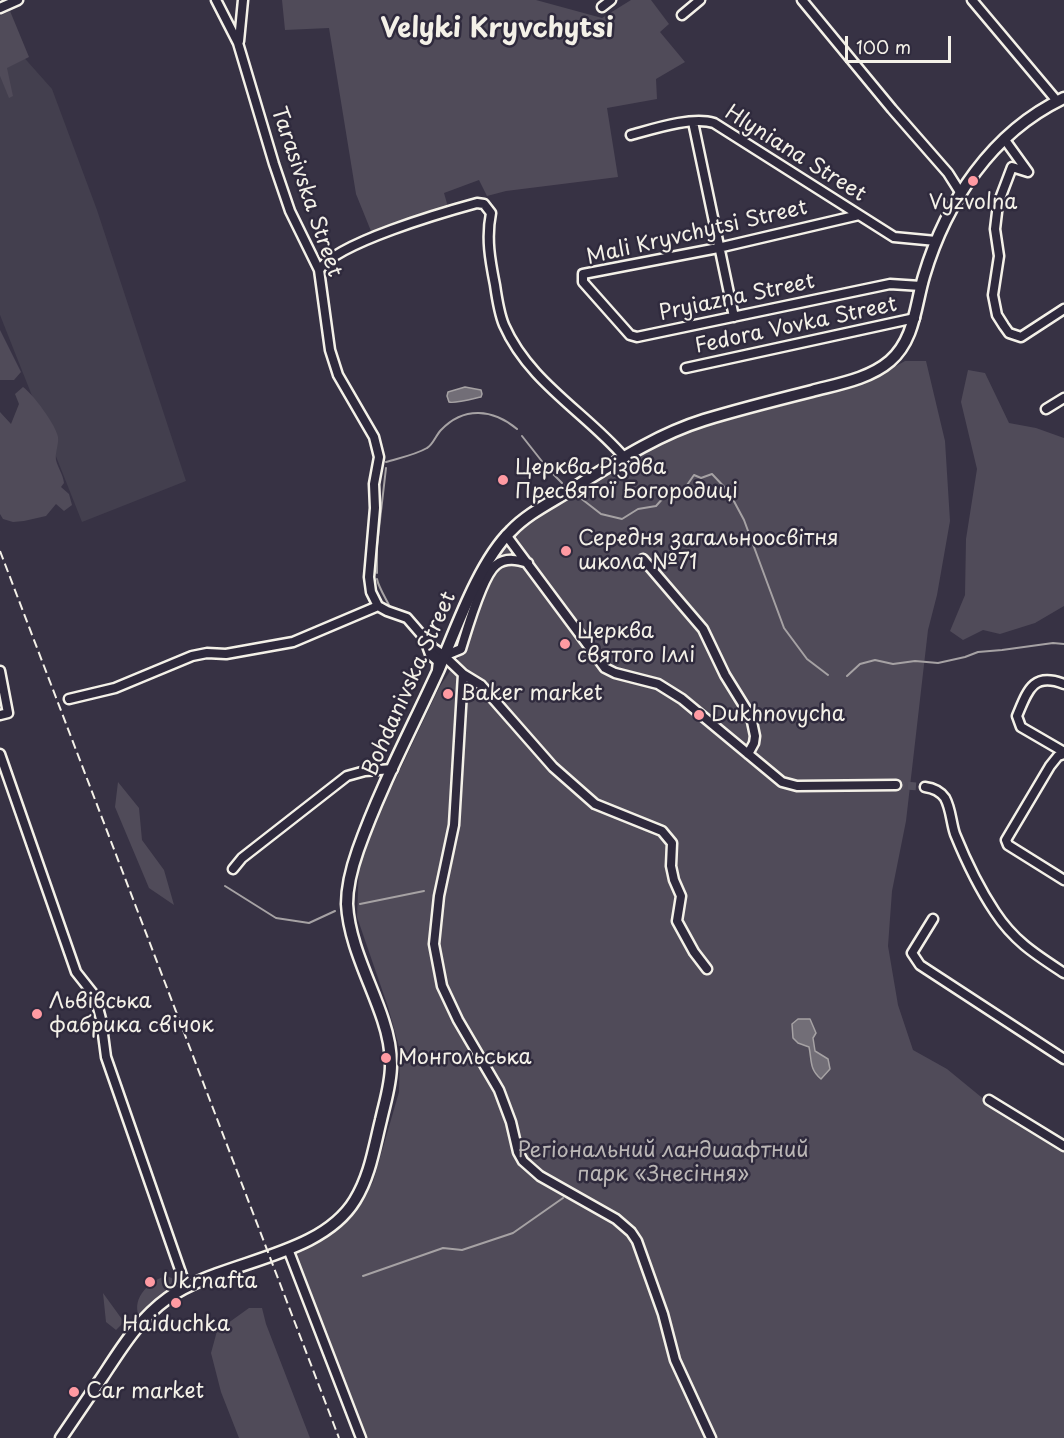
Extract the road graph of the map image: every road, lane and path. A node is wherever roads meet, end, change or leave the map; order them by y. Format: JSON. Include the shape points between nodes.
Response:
{"nodes":[{"id":1,"x":18,"y":0,"type":"edge"},
{"id":2,"x":216,"y":0,"type":"edge"},
{"id":3,"x":243,"y":0,"type":"edge"},
{"id":4,"x":611,"y":0,"type":"edge"},
{"id":5,"x":700,"y":0,"type":"edge"},
{"id":6,"x":801,"y":0,"type":"edge"},
{"id":7,"x":972,"y":0,"type":"edge"},
{"id":8,"x":602,"y":7,"type":"dead end"},
{"id":9,"x":0,"y":8,"type":"edge"},
{"id":10,"x":682,"y":15,"type":"dead end"},
{"id":11,"x":238,"y":43,"type":"junction"},
{"id":12,"x":1060,"y":100,"type":"edge"},
{"id":13,"x":693,"y":122,"type":"junction"},
{"id":14,"x":631,"y":135,"type":"dead end"},
{"id":15,"x":1005,"y":140,"type":"junction"},
{"id":16,"x":960,"y":192,"type":"junction"},
{"id":17,"x":859,"y":215,"type":"junction"},
{"id":18,"x":936,"y":241,"type":"junction"},
{"id":19,"x":718,"y":248,"type":"junction"},
{"id":20,"x":319,"y":270,"type":"junction"},
{"id":21,"x":583,"y":282,"type":"joint"},
{"id":22,"x":921,"y":286,"type":"junction"},
{"id":23,"x":1064,"y":309,"type":"edge"},
{"id":24,"x":734,"y":317,"type":"junction"},
{"id":25,"x":915,"y":318,"type":"junction"},
{"id":26,"x":686,"y":368,"type":"dead end"},
{"id":27,"x":1064,"y":398,"type":"edge"},
{"id":28,"x":1046,"y":409,"type":"dead end"},
{"id":29,"x":624,"y":457,"type":"junction"},
{"id":30,"x":506,"y":535,"type":"junction"},
{"id":31,"x":643,"y":560,"type":"dead end"},
{"id":32,"x":528,"y":563,"type":"junction"},
{"id":33,"x":378,"y":606,"type":"junction"},
{"id":34,"x":453,"y":637,"type":"junction"},
{"id":35,"x":426,"y":640,"type":"junction"},
{"id":36,"x":444,"y":656,"type":"junction"},
{"id":37,"x":438,"y":670,"type":"junction"},
{"id":38,"x":0,"y":671,"type":"edge"},
{"id":39,"x":463,"y":674,"type":"junction"},
{"id":40,"x":1064,"y":684,"type":"edge"},
{"id":41,"x":69,"y":699,"type":"dead end"},
{"id":42,"x":4,"y":714,"type":"edge"},
{"id":43,"x":1064,"y":753,"type":"edge"},
{"id":44,"x":0,"y":754,"type":"edge"},
{"id":45,"x":748,"y":754,"type":"junction"},
{"id":46,"x":393,"y":769,"type":"junction"},
{"id":47,"x":896,"y":785,"type":"tunnel mouth"},
{"id":48,"x":925,"y":787,"type":"tunnel mouth"},
{"id":49,"x":233,"y":869,"type":"dead end"},
{"id":50,"x":1064,"y":880,"type":"edge"},
{"id":51,"x":933,"y":919,"type":"dead end"},
{"id":52,"x":707,"y":969,"type":"dead end"},
{"id":53,"x":1064,"y":973,"type":"edge"},
{"id":54,"x":1064,"y":1059,"type":"edge"},
{"id":55,"x":989,"y":1101,"type":"dead end"},
{"id":56,"x":1064,"y":1146,"type":"edge"},
{"id":57,"x":288,"y":1249,"type":"junction"},
{"id":58,"x":186,"y":1287,"type":"junction"},
{"id":59,"x":61,"y":1438,"type":"edge"},
{"id":60,"x":361,"y":1438,"type":"edge"},
{"id":61,"x":711,"y":1438,"type":"edge"}],
"edges":[{"from":1,"to":9,"type":"street"},
{"from":2,"to":11,"type":"street","name":"Tarasivska Street"},
{"from":3,"to":11,"type":"street"},
{"from":4,"to":8,"type":"street"},
{"from":5,"to":10,"type":"street"},
{"from":6,"to":16,"type":"street"},
{"from":7,"to":12,"type":"street"},
{"from":11,"to":20,"type":"street","name":"Tarasivska Street","via":[[290,212]]},
{"from":12,"to":15,"type":"main road","name":"Bohdanivska Street"},
{"from":13,"to":14,"type":"street","name":"Hlyniana Street"},
{"from":13,"to":17,"type":"street","name":"Hlyniana Street","via":[[714,123]]},
{"from":13,"to":19,"type":"street"},
{"from":15,"to":16,"type":"main road","name":"Bohdanivska Street"},
{"from":15,"to":23,"type":"street","via":[[1028,172],[1012,167],[998,204],[994,229],[999,256],[993,295],[997,315],[1009,333],[1021,337]]},
{"from":16,"to":18,"type":"main road","name":"Bohdanivska Street"},
{"from":17,"to":18,"type":"street","name":"Hlyniana Street","via":[[894,237]]},
{"from":17,"to":19,"type":"street","name":"Mali Kryvchytsi Street"},
{"from":18,"to":22,"type":"main road","name":"Bohdanivska Street"},
{"from":19,"to":21,"type":"street","name":"Mali Kryvchytsi Street","via":[[583,274]]},
{"from":19,"to":24,"type":"street"},
{"from":20,"to":29,"type":"street","via":[[326,261],[363,241],[425,218],[484,204],[491,213],[491,269],[500,313],[511,339],[555,394]]},
{"from":20,"to":33,"type":"street","name":"Tarasivska Street","via":[[330,350],[338,375],[374,437],[379,457],[369,578]]},
{"from":21,"to":24,"type":"street","name":"Pryiazna Street","via":[[637,337]]},
{"from":22,"to":24,"type":"street","name":"Pryiazna Street","via":[[890,284]]},
{"from":22,"to":25,"type":"main road","name":"Bohdanivska Street"},
{"from":25,"to":26,"type":"street","name":"Fedora Vovka Street"},
{"from":25,"to":29,"type":"main road","name":"Bohdanivska Street","via":[[903,347],[872,372],[700,421]]},
{"from":27,"to":28,"type":"street"},
{"from":29,"to":30,"type":"main road","name":"Bohdanivska Street","via":[[528,516]]},
{"from":30,"to":32,"type":"street"},
{"from":30,"to":34,"type":"main road","name":"Bohdanivska Street","via":[[485,566]]},
{"from":31,"to":45,"type":"street","via":[[703,629],[750,717],[755,736]]},
{"from":32,"to":36,"type":"street","via":[[516,559],[494,567],[485,581],[461,649]]},
{"from":32,"to":45,"type":"street","via":[[605,668],[658,684]]},
{"from":33,"to":35,"type":"street","via":[[407,618]]},
{"from":33,"to":41,"type":"street","via":[[293,642],[192,656],[115,688]]},
{"from":34,"to":35,"type":"main road","via":[[442,644]]},
{"from":34,"to":36,"type":"main road","name":"Bohdanivska Street"},
{"from":35,"to":36,"type":"street"},
{"from":35,"to":37,"type":"main road","via":[[431,654],[439,661]]},
{"from":36,"to":37,"type":"main road","name":"Bohdanivska Street"},
{"from":36,"to":39,"type":"street"},
{"from":37,"to":46,"type":"main road","name":"Bohdanivska Street"},
{"from":38,"to":42,"type":"street"},
{"from":39,"to":52,"type":"street","via":[[481,685],[553,768],[595,804],[662,831],[672,843],[671,866],[681,896],[676,921]]},
{"from":39,"to":61,"type":"street","via":[[454,825],[439,896],[434,944],[442,986],[499,1090],[523,1161],[540,1176],[616,1219],[637,1241],[675,1360]]},
{"from":40,"to":43,"type":"street","via":[[1043,679],[1032,687],[1017,716],[1021,727]]},
{"from":43,"to":50,"type":"street","via":[[1050,766],[1006,840]]},
{"from":44,"to":58,"type":"street","via":[[76,972],[95,996],[106,1058]]},
{"from":45,"to":47,"type":"street","via":[[788,785]]},
{"from":46,"to":49,"type":"street","via":[[347,776]]},
{"from":46,"to":57,"type":"main road","name":"Bohdanivska Street","via":[[350,873],[347,906],[354,941],[390,1044],[389,1085],[369,1170],[354,1202],[340,1219]]},
{"from":48,"to":53,"type":"street","via":[[936,790],[945,799],[966,860],[1005,926],[1021,944]]},
{"from":51,"to":54,"type":"street","via":[[912,953],[920,965]]},
{"from":55,"to":56,"type":"street"},
{"from":57,"to":58,"type":"main road","name":"Bohdanivska Street"},
{"from":57,"to":60,"type":"street"},
{"from":58,"to":59,"type":"main road","name":"Bohdanivska Street","via":[[153,1310],[133,1331]]}]}
